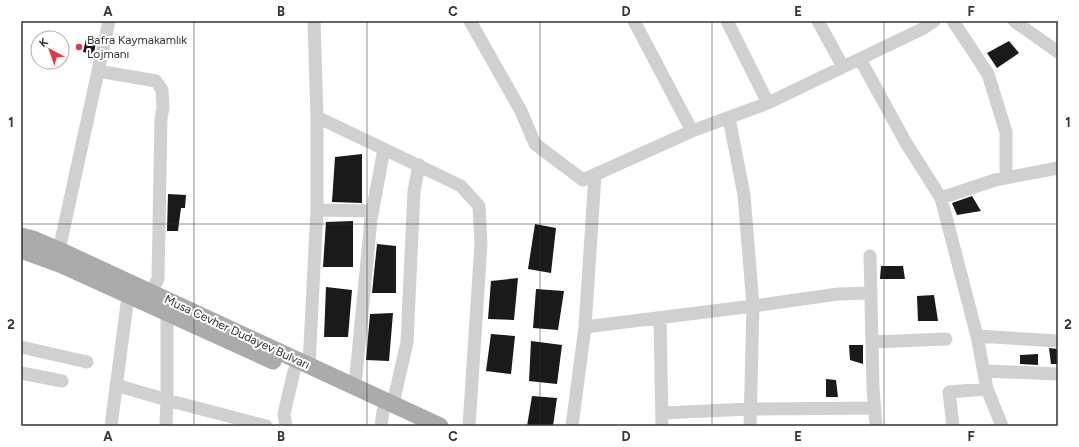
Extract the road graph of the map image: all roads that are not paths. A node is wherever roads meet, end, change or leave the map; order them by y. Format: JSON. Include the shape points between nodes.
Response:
{"nodes":[{"id":1,"x":108,"y":21,"type":"edge"},
{"id":2,"x":314,"y":21,"type":"edge"},
{"id":3,"x":470,"y":21,"type":"edge"},
{"id":4,"x":634,"y":21,"type":"edge"},
{"id":5,"x":727,"y":21,"type":"edge"},
{"id":6,"x":818,"y":21,"type":"edge"},
{"id":7,"x":934,"y":21,"type":"edge"},
{"id":8,"x":953,"y":21,"type":"edge"},
{"id":9,"x":1014,"y":21,"type":"edge"},
{"id":10,"x":920,"y":25,"type":"edge"},
{"id":11,"x":1058,"y":52,"type":"edge"},
{"id":12,"x":860,"y":59,"type":"junction"},
{"id":13,"x":843,"y":67,"type":"junction"},
{"id":14,"x":98,"y":71,"type":"junction"},
{"id":15,"x":768,"y":103,"type":"junction"},
{"id":16,"x":317,"y":117,"type":"junction"},
{"id":17,"x":729,"y":118,"type":"junction"},
{"id":18,"x":692,"y":131,"type":"junction"},
{"id":19,"x":384,"y":149,"type":"junction"},
{"id":20,"x":419,"y":165,"type":"junction"},
{"id":21,"x":1058,"y":168,"type":"edge"},
{"id":22,"x":595,"y":175,"type":"junction"},
{"id":23,"x":1006,"y":178,"type":"junction"},
{"id":24,"x":940,"y":198,"type":"junction"},
{"id":25,"x":317,"y":210,"type":"junction"},
{"id":26,"x":372,"y":211,"type":"junction"},
{"id":27,"x":24,"y":239,"type":"edge"},
{"id":28,"x":59,"y":250,"type":"junction"},
{"id":29,"x":870,"y":256,"type":"dead end"},
{"id":30,"x":151,"y":292,"type":"junction"},
{"id":31,"x":871,"y":293,"type":"junction"},
{"id":32,"x":128,"y":296,"type":"junction"},
{"id":33,"x":753,"y":306,"type":"junction"},
{"id":34,"x":167,"y":313,"type":"junction"},
{"id":35,"x":660,"y":318,"type":"junction"},
{"id":36,"x":585,"y":327,"type":"junction"},
{"id":37,"x":977,"y":336,"type":"junction"},
{"id":38,"x":946,"y":339,"type":"dead end"},
{"id":39,"x":1058,"y":341,"type":"edge"},
{"id":40,"x":872,"y":342,"type":"junction"},
{"id":41,"x":21,"y":347,"type":"edge"},
{"id":42,"x":87,"y":362,"type":"dead end"},
{"id":43,"x":301,"y":368,"type":"junction"},
{"id":44,"x":984,"y":371,"type":"junction"},
{"id":45,"x":21,"y":373,"type":"edge"},
{"id":46,"x":1058,"y":374,"type":"edge"},
{"id":47,"x":62,"y":381,"type":"dead end"},
{"id":48,"x":116,"y":385,"type":"junction"},
{"id":49,"x":355,"y":386,"type":"junction"},
{"id":50,"x":987,"y":389,"type":"junction"},
{"id":51,"x":167,"y":400,"type":"junction"},
{"id":52,"x":874,"y":408,"type":"junction"},
{"id":53,"x":750,"y":409,"type":"junction"},
{"id":54,"x":386,"y":414,"type":"edge"},
{"id":55,"x":285,"y":420,"type":"edge"},
{"id":56,"x":662,"y":420,"type":"edge"},
{"id":57,"x":111,"y":426,"type":"edge"},
{"id":58,"x":166,"y":426,"type":"edge"},
{"id":59,"x":267,"y":426,"type":"edge"},
{"id":60,"x":415,"y":426,"type":"edge"},
{"id":61,"x":440,"y":426,"type":"edge"},
{"id":62,"x":469,"y":426,"type":"edge"},
{"id":63,"x":572,"y":426,"type":"edge"},
{"id":64,"x":750,"y":426,"type":"edge"},
{"id":65,"x":876,"y":426,"type":"edge"},
{"id":66,"x":953,"y":426,"type":"edge"},
{"id":67,"x":1002,"y":426,"type":"edge"}],
"edges":[{"from":1,"to":14,"type":"street"},
{"from":2,"to":16,"type":"street"},
{"from":3,"to":22,"type":"street","via":[[521,111],[535,144],[583,180]]},
{"from":4,"to":18,"type":"street"},
{"from":5,"to":15,"type":"street"},
{"from":6,"to":13,"type":"street"},
{"from":7,"to":10,"type":"street"},
{"from":8,"to":23,"type":"street","via":[[988,74],[1006,132]]},
{"from":9,"to":11,"type":"street"},
{"from":10,"to":12,"type":"street"},
{"from":12,"to":13,"type":"street"},
{"from":12,"to":24,"type":"street","via":[[906,143]]},
{"from":13,"to":15,"type":"street"},
{"from":14,"to":28,"type":"street"},
{"from":14,"to":30,"type":"street","via":[[156,81],[162,90],[158,279]]},
{"from":15,"to":17,"type":"street"},
{"from":16,"to":19,"type":"street"},
{"from":16,"to":25,"type":"street"},
{"from":17,"to":18,"type":"street"},
{"from":17,"to":33,"type":"street","via":[[744,195]]},
{"from":18,"to":22,"type":"street"},
{"from":19,"to":20,"type":"street"},
{"from":19,"to":26,"type":"street"},
{"from":20,"to":54,"type":"street","via":[[414,191],[407,342]]},
{"from":20,"to":62,"type":"street","via":[[461,186],[478,206],[481,244]]},
{"from":21,"to":23,"type":"street"},
{"from":22,"to":36,"type":"street"},
{"from":23,"to":24,"type":"street"},
{"from":24,"to":37,"type":"street"},
{"from":25,"to":26,"type":"street"},
{"from":25,"to":43,"type":"street"},
{"from":26,"to":49,"type":"street"},
{"from":27,"to":28,"type":"main road","name":"Musa Cevher Dudayev Bulvarı"},
{"from":27,"to":32,"type":"main road","name":"Musa Cevher Dudayev Bulvarı","via":[[56,263]]},
{"from":28,"to":30,"type":"main road","name":"Musa Cevher Dudayev Bulvarı"},
{"from":29,"to":31,"type":"street"},
{"from":30,"to":43,"type":"main road","name":"Musa Cevher Dudayev Bulvarı"},
{"from":31,"to":33,"type":"street","via":[[838,294]]},
{"from":31,"to":40,"type":"street"},
{"from":32,"to":34,"type":"main road","name":"Musa Cevher Dudayev Bulvarı"},
{"from":32,"to":48,"type":"street"},
{"from":33,"to":35,"type":"street"},
{"from":33,"to":53,"type":"street"},
{"from":34,"to":43,"type":"main road","name":"Musa Cevher Dudayev Bulvarı"},
{"from":34,"to":51,"type":"street"},
{"from":35,"to":36,"type":"street"},
{"from":35,"to":56,"type":"street"},
{"from":36,"to":63,"type":"street"},
{"from":37,"to":39,"type":"street"},
{"from":37,"to":44,"type":"street"},
{"from":38,"to":40,"type":"street"},
{"from":40,"to":52,"type":"street"},
{"from":41,"to":42,"type":"street"},
{"from":43,"to":49,"type":"main road","name":"Musa Cevher Dudayev Bulvarı"},
{"from":43,"to":54,"type":"main road","name":"Musa Cevher Dudayev Bulvarı"},
{"from":43,"to":55,"type":"street"},
{"from":44,"to":46,"type":"street"},
{"from":44,"to":50,"type":"street"},
{"from":45,"to":47,"type":"street"},
{"from":48,"to":51,"type":"street"},
{"from":48,"to":57,"type":"street"},
{"from":49,"to":54,"type":"main road","name":"Musa Cevher Dudayev Bulvarı"},
{"from":50,"to":66,"type":"street","via":[[949,392]]},
{"from":50,"to":67,"type":"street"},
{"from":51,"to":58,"type":"street"},
{"from":51,"to":59,"type":"street"},
{"from":52,"to":53,"type":"street"},
{"from":52,"to":65,"type":"street"},
{"from":53,"to":56,"type":"street"},
{"from":53,"to":64,"type":"street"},
{"from":54,"to":60,"type":"main road","name":"Musa Cevher Dudayev Bulvarı"},
{"from":54,"to":61,"type":"main road","name":"Musa Cevher Dudayev Bulvarı"},
{"from":55,"to":59,"type":"street"}]}
